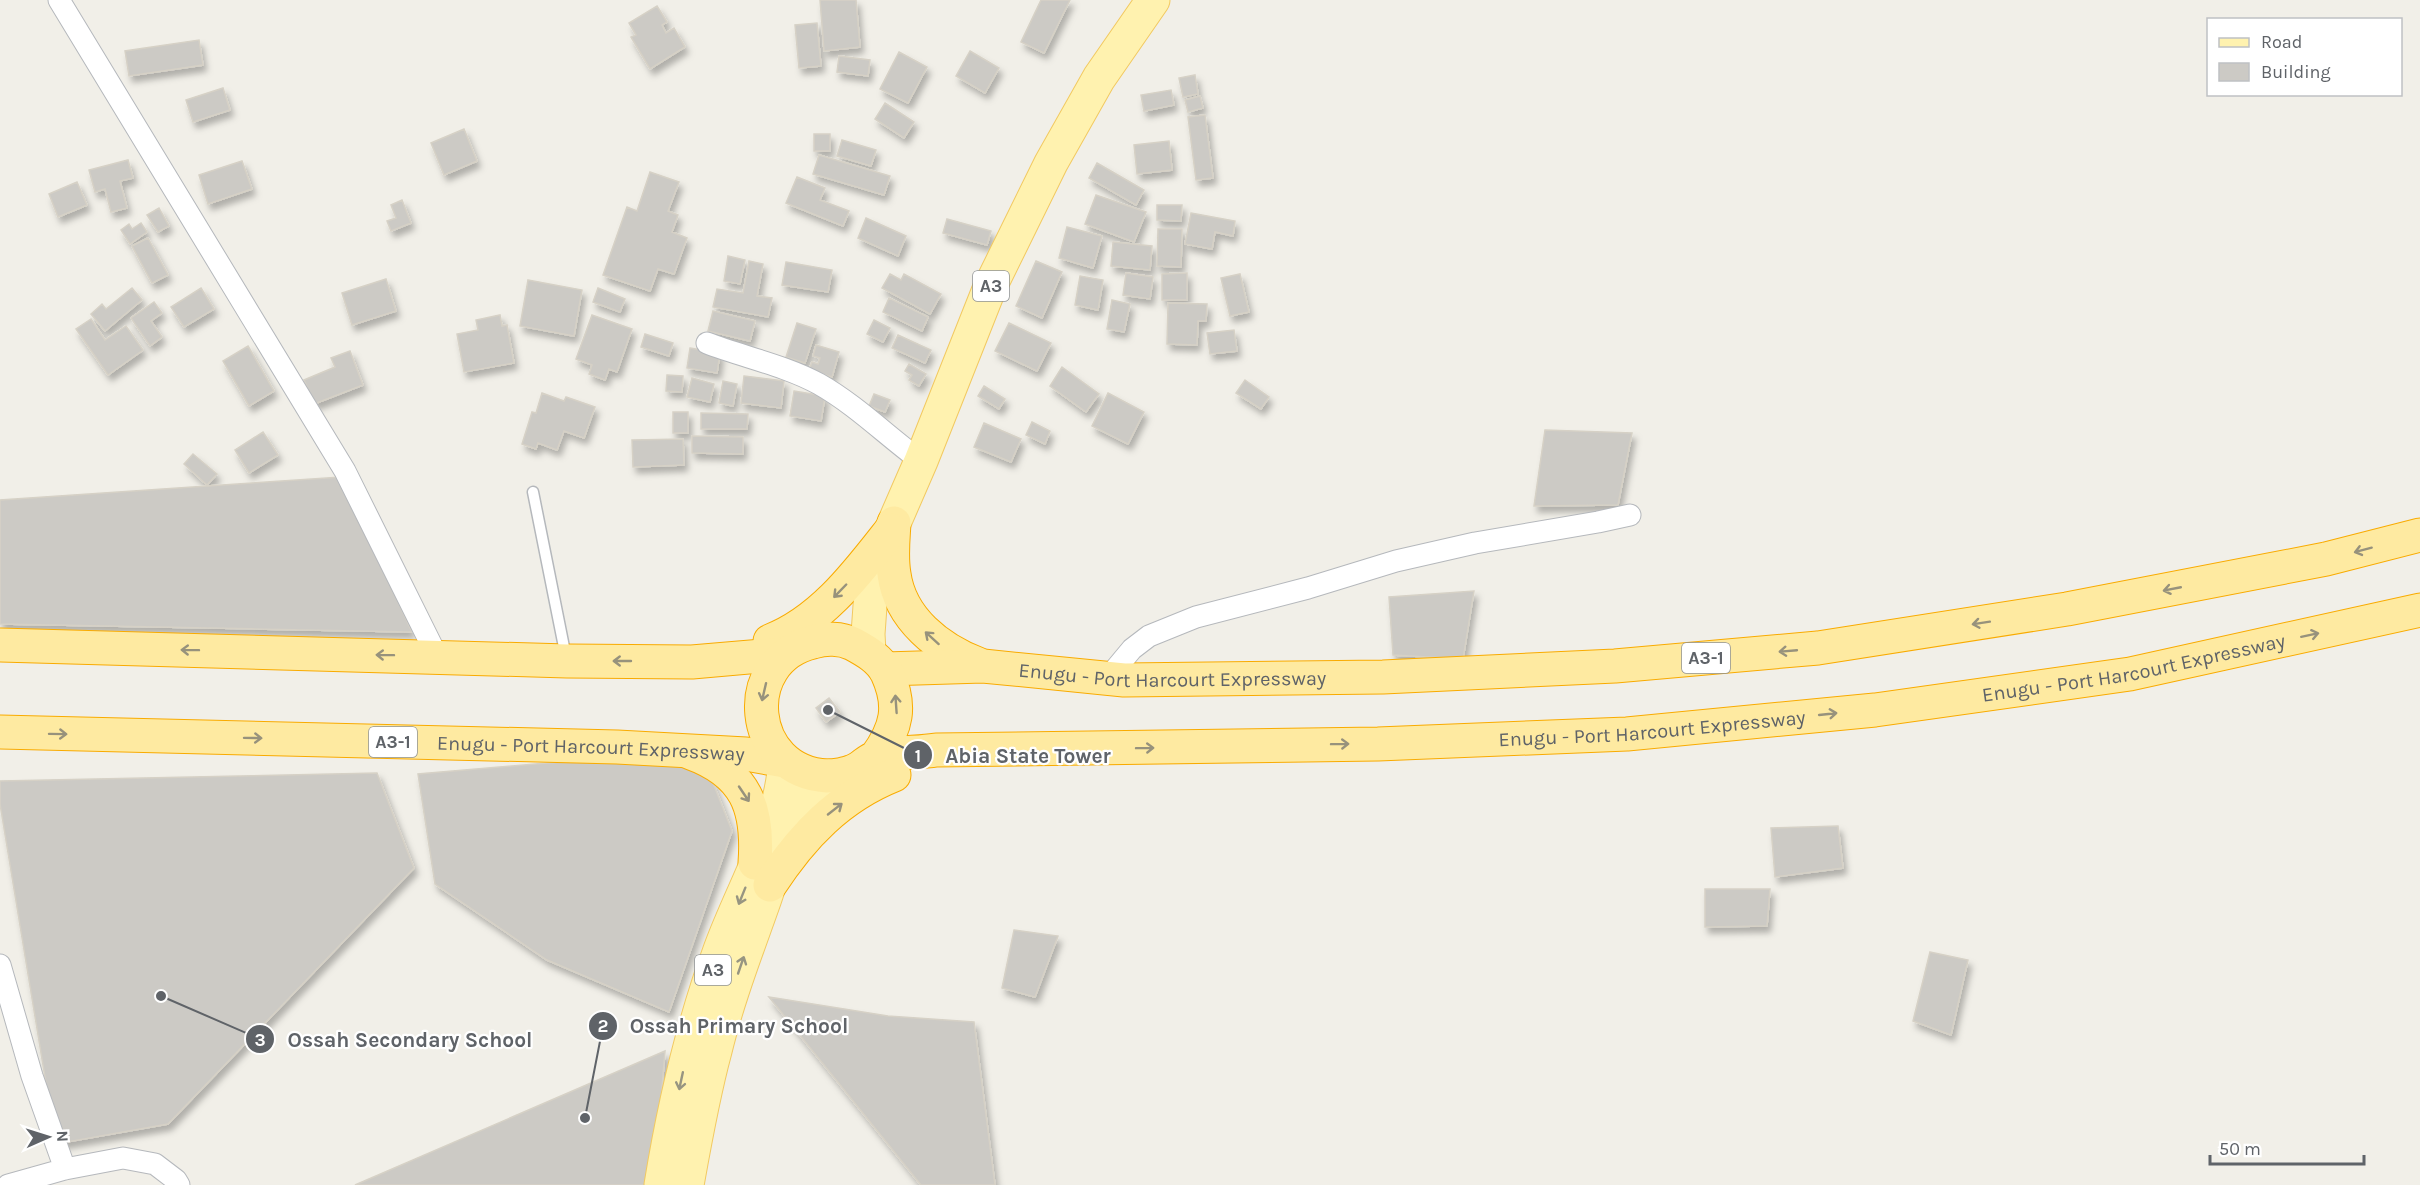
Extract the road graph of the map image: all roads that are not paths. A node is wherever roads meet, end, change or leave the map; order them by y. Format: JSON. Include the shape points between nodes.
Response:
{"nodes":[{"id":1,"x":59,"y":0,"type":"edge"},
{"id":2,"x":1153,"y":0,"type":"edge"},
{"id":3,"x":707,"y":343,"type":"dead end"},
{"id":4,"x":921,"y":461,"type":"junction"},
{"id":5,"x":533,"y":492,"type":"dead end"},
{"id":6,"x":1630,"y":515,"type":"dead end"},
{"id":7,"x":893,"y":527,"type":"junction"},
{"id":8,"x":2420,"y":535,"type":"edge"},
{"id":9,"x":871,"y":592,"type":"junction"},
{"id":10,"x":2420,"y":610,"type":"edge"},
{"id":11,"x":824,"y":639,"type":"junction"},
{"id":12,"x":0,"y":645,"type":"edge"},
{"id":13,"x":785,"y":654,"type":"junction"},
{"id":14,"x":437,"y":656,"type":"junction"},
{"id":15,"x":567,"y":661,"type":"junction"},
{"id":16,"x":674,"y":661,"type":"junction"},
{"id":17,"x":877,"y":661,"type":"junction"},
{"id":18,"x":983,"y":666,"type":"junction"},
{"id":19,"x":1107,"y":679,"type":"junction"},
{"id":20,"x":0,"y":732,"type":"edge"},
{"id":21,"x":681,"y":749,"type":"junction"},
{"id":22,"x":982,"y":750,"type":"junction"},
{"id":23,"x":876,"y":757,"type":"junction"},
{"id":24,"x":785,"y":761,"type":"junction"},
{"id":25,"x":828,"y":776,"type":"junction"},
{"id":26,"x":763,"y":874,"type":"junction"},
{"id":27,"x":0,"y":965,"type":"edge"},
{"id":28,"x":65,"y":1169,"type":"junction"},
{"id":29,"x":8,"y":1185,"type":"edge"},
{"id":30,"x":179,"y":1185,"type":"edge"},
{"id":31,"x":661,"y":1185,"type":"edge"},
{"id":32,"x":687,"y":1185,"type":"edge"}],
"edges":[{"from":1,"to":14,"type":"street","via":[[345,471]]},
{"from":2,"to":4,"type":"main road","number":"A3","via":[[1099,78],[1051,163],[990,287]]},
{"from":3,"to":4,"type":"street","via":[[818,384],[862,413]]},
{"from":4,"to":7,"type":"main road","number":"A3"},
{"from":5,"to":15,"type":"lane"},
{"from":6,"to":19,"type":"street","via":[[1396,561],[1196,616],[1149,636],[1132,649]]},
{"from":7,"to":9,"type":"main road","number":"A3"},
{"from":7,"to":16,"type":"highway","one_way":true,"via":[[833,598],[780,638],[749,650]]},
{"from":18,"to":7,"type":"highway","one_way":true,"via":[[942,646],[912,616],[894,577]]},
{"from":8,"to":19,"type":"highway","name":"Enugu - Port Harcourt Expressway","number":"A3-1","one_way":true,"via":[[2326,559],[2067,609],[1818,648],[1615,666],[1383,677]]},
{"from":9,"to":11,"type":"main road","number":"A3","via":[[847,625]]},
{"from":9,"to":17,"type":"main road","number":"A3","via":[[868,615]]},
{"from":22,"to":10,"type":"highway","name":"Enugu - Port Harcourt Expressway","number":"A3-1","one_way":true,"via":[[1378,744],[1615,734],[1839,713],[2130,674]]},
{"from":11,"to":13,"type":"highway","via":[[801,644]]},
{"from":11,"to":17,"type":"highway","via":[[848,642]]},
{"from":14,"to":12,"type":"highway","one_way":true},
{"from":13,"to":16,"type":"highway"},
{"from":13,"to":24,"type":"highway","one_way":true,"via":[[770,673],[762,695],[762,719],[770,743]]},
{"from":14,"to":15,"type":"highway"},
{"from":16,"to":15,"type":"highway","one_way":true},
{"from":17,"to":18,"type":"highway","name":"Enugu - Port Harcourt Expressway"},
{"from":23,"to":17,"type":"highway","number":"A3-1","one_way":true,"via":[[890,738],[896,715],[895,691]]},
{"from":18,"to":19,"type":"highway","name":"Enugu - Port Harcourt Expressway","number":"A3-1"},
{"from":20,"to":21,"type":"highway","name":"Enugu - Port Harcourt Expressway","number":"A3-1","one_way":true},
{"from":21,"to":24,"type":"highway","name":"Enugu - Port Harcourt Expressway","number":"A3-1"},
{"from":21,"to":26,"type":"highway","one_way":true,"via":[[709,759],[726,771],[749,802]]},
{"from":22,"to":23,"type":"highway","name":"Enugu - Port Harcourt Expressway","number":"A3-1","via":[[936,750]]},
{"from":26,"to":22,"type":"highway","one_way":true,"via":[[860,790],[919,764]]},
{"from":23,"to":25,"type":"highway","number":"A3-1","via":[[853,771]]},
{"from":24,"to":25,"type":"highway","number":"A3-1","via":[[806,772]]},
{"from":24,"to":26,"type":"main road","number":"A3"},
{"from":25,"to":26,"type":"main road","number":"A3","via":[[800,807]]},
{"from":26,"to":31,"type":"main road","number":"A3","one_way":true,"via":[[720,949],[683,1071]]},
{"from":32,"to":26,"type":"main road","number":"A3","one_way":true,"via":[[715,1050]]},
{"from":27,"to":28,"type":"street","via":[[32,1076]]},
{"from":28,"to":29,"type":"street"},
{"from":28,"to":30,"type":"street","via":[[123,1158],[155,1164]]}]}
